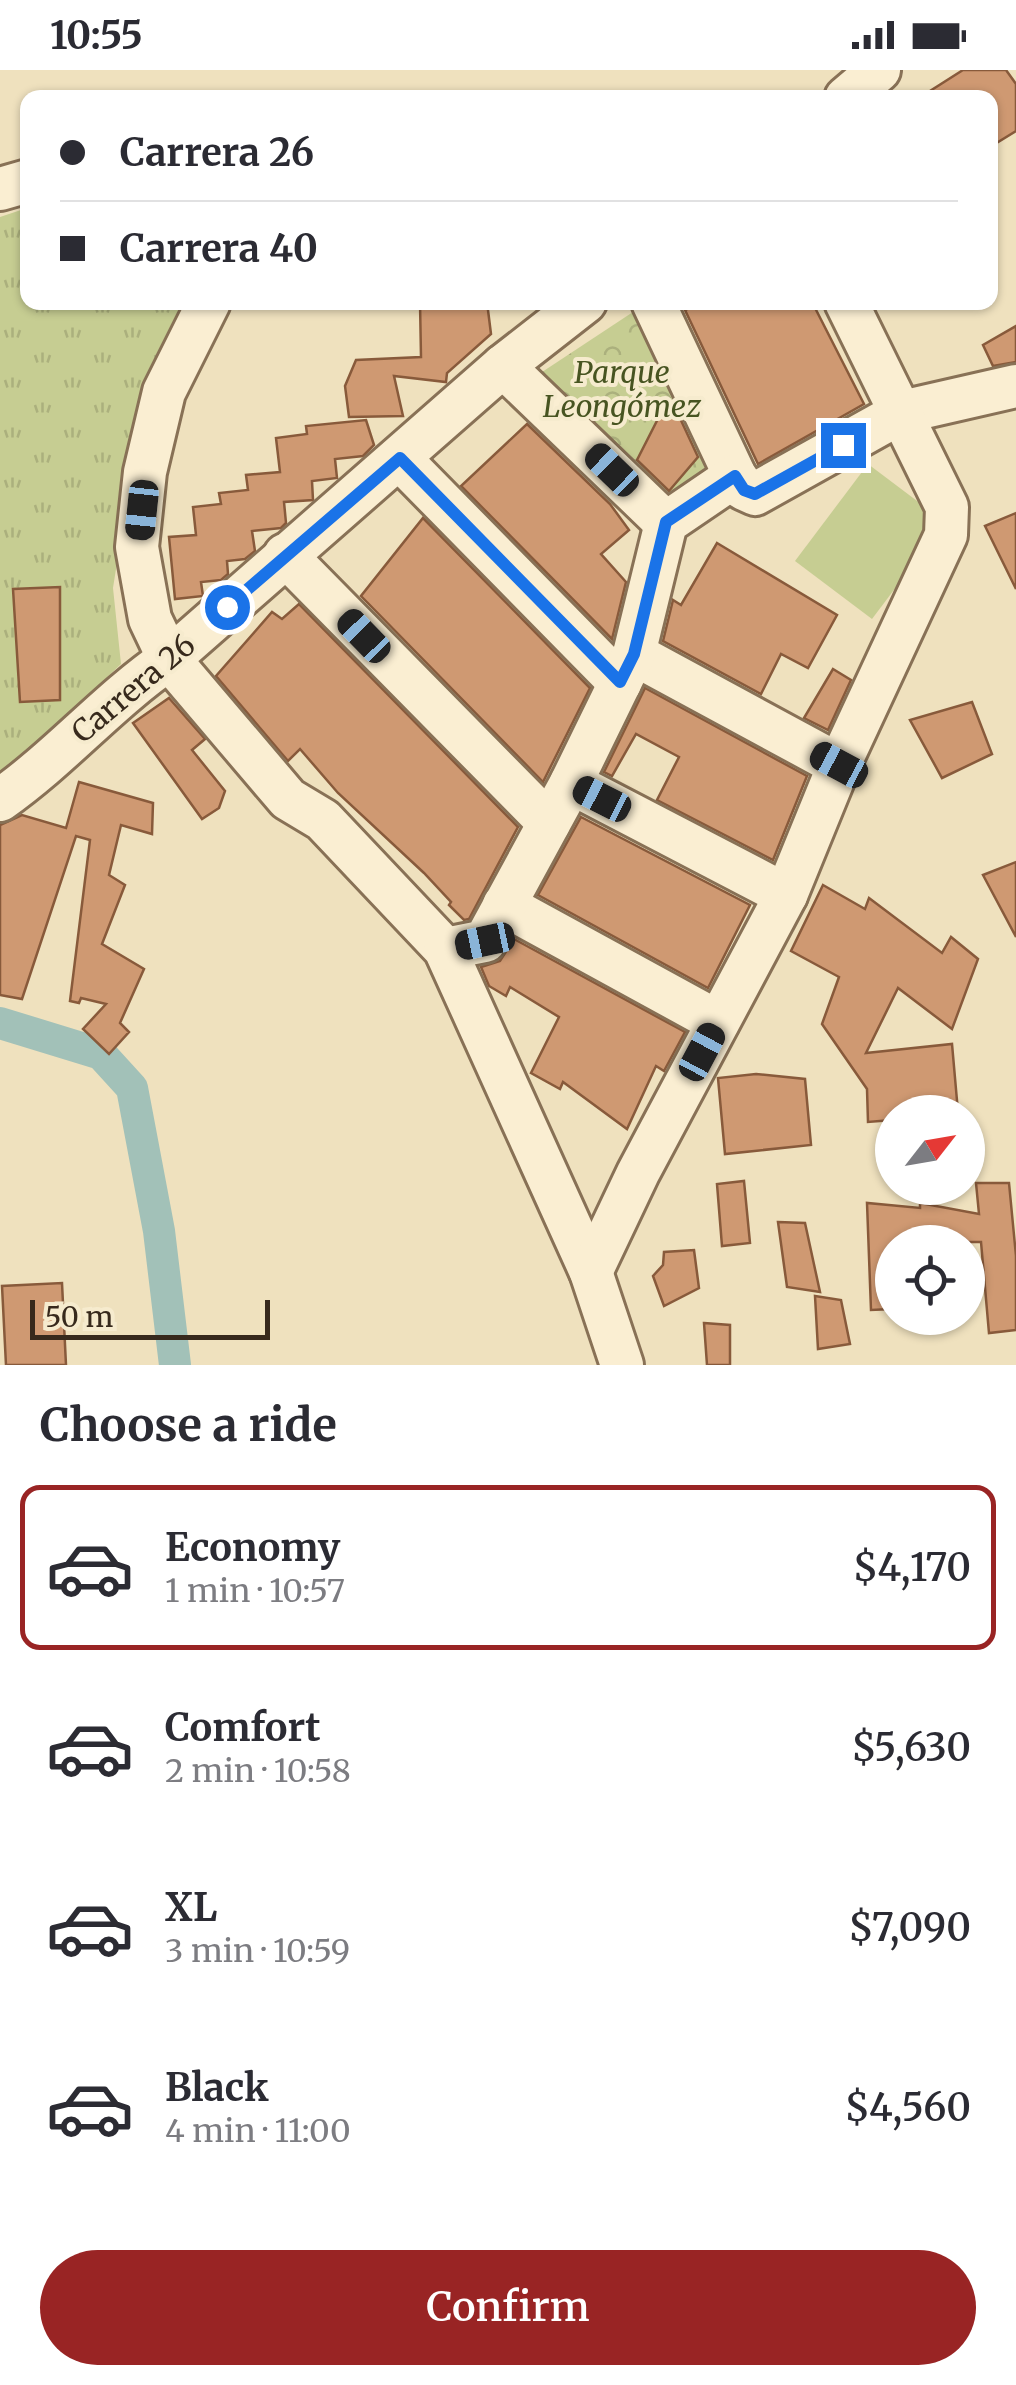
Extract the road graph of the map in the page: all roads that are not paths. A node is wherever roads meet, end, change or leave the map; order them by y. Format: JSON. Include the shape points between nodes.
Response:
{"nodes":[{"id":1,"x":879,"y":70,"type":"edge"},
{"id":2,"x":855,"y":90,"type":"edge"},
{"id":3,"x":205,"y":310,"type":"edge"},
{"id":4,"x":575,"y":310,"type":"edge"},
{"id":5,"x":656,"y":310,"type":"edge"},
{"id":6,"x":850,"y":310,"type":"edge"},
{"id":7,"x":503,"y":366,"type":"junction"},
{"id":8,"x":1016,"y":386,"type":"edge"},
{"id":9,"x":902,"y":412,"type":"junction"},
{"id":10,"x":400,"y":458,"type":"junction"},
{"id":11,"x":745,"y":485,"type":"junction"},
{"id":12,"x":666,"y":522,"type":"junction"},
{"id":13,"x":285,"y":555,"type":"junction"},
{"id":14,"x":169,"y":660,"type":"junction"},
{"id":15,"x":627,"y":668,"type":"junction"},
{"id":16,"x":839,"y":765,"type":"junction"},
{"id":17,"x":571,"y":783,"type":"junction"},
{"id":18,"x":0,"y":800,"type":"edge"},
{"id":19,"x":549,"y":823,"type":"junction"},
{"id":20,"x":786,"y":896,"type":"junction"},
{"id":21,"x":504,"y":904,"type":"junction"},
{"id":22,"x":445,"y":949,"type":"junction"},
{"id":23,"x":718,"y":1022,"type":"junction"},
{"id":24,"x":591,"y":1272,"type":"junction"},
{"id":25,"x":622,"y":1365,"type":"edge"}],
"edges":[{"from":1,"to":2,"type":"street"},
{"from":3,"to":14,"type":"street","via":[[164,392],[137,548],[150,618]]},
{"from":4,"to":7,"type":"street","name":"Carrera 26"},
{"from":5,"to":11,"type":"street"},
{"from":6,"to":9,"type":"street"},
{"from":7,"to":10,"type":"street","name":"Carrera 26"},
{"from":7,"to":12,"type":"street"},
{"from":8,"to":9,"type":"street"},
{"from":9,"to":11,"type":"street"},
{"from":9,"to":16,"type":"street","via":[[947,507],[946,535]]},
{"from":10,"to":13,"type":"street","name":"Carrera 26"},
{"from":10,"to":15,"type":"street"},
{"from":11,"to":12,"type":"street"},
{"from":12,"to":15,"type":"street"},
{"from":13,"to":14,"type":"street","name":"Carrera 26"},
{"from":13,"to":19,"type":"street"},
{"from":14,"to":18,"type":"street","name":"Carrera 26"},
{"from":14,"to":22,"type":"street","via":[[288,799],[323,820]]},
{"from":15,"to":16,"type":"street"},
{"from":15,"to":17,"type":"street"},
{"from":16,"to":20,"type":"street"},
{"from":17,"to":19,"type":"street"},
{"from":17,"to":20,"type":"street"},
{"from":19,"to":21,"type":"street"},
{"from":20,"to":23,"type":"street"},
{"from":21,"to":22,"type":"street","via":[[485,941]]},
{"from":21,"to":23,"type":"street"},
{"from":22,"to":24,"type":"street"},
{"from":23,"to":24,"type":"street"},
{"from":24,"to":25,"type":"street"}]}
